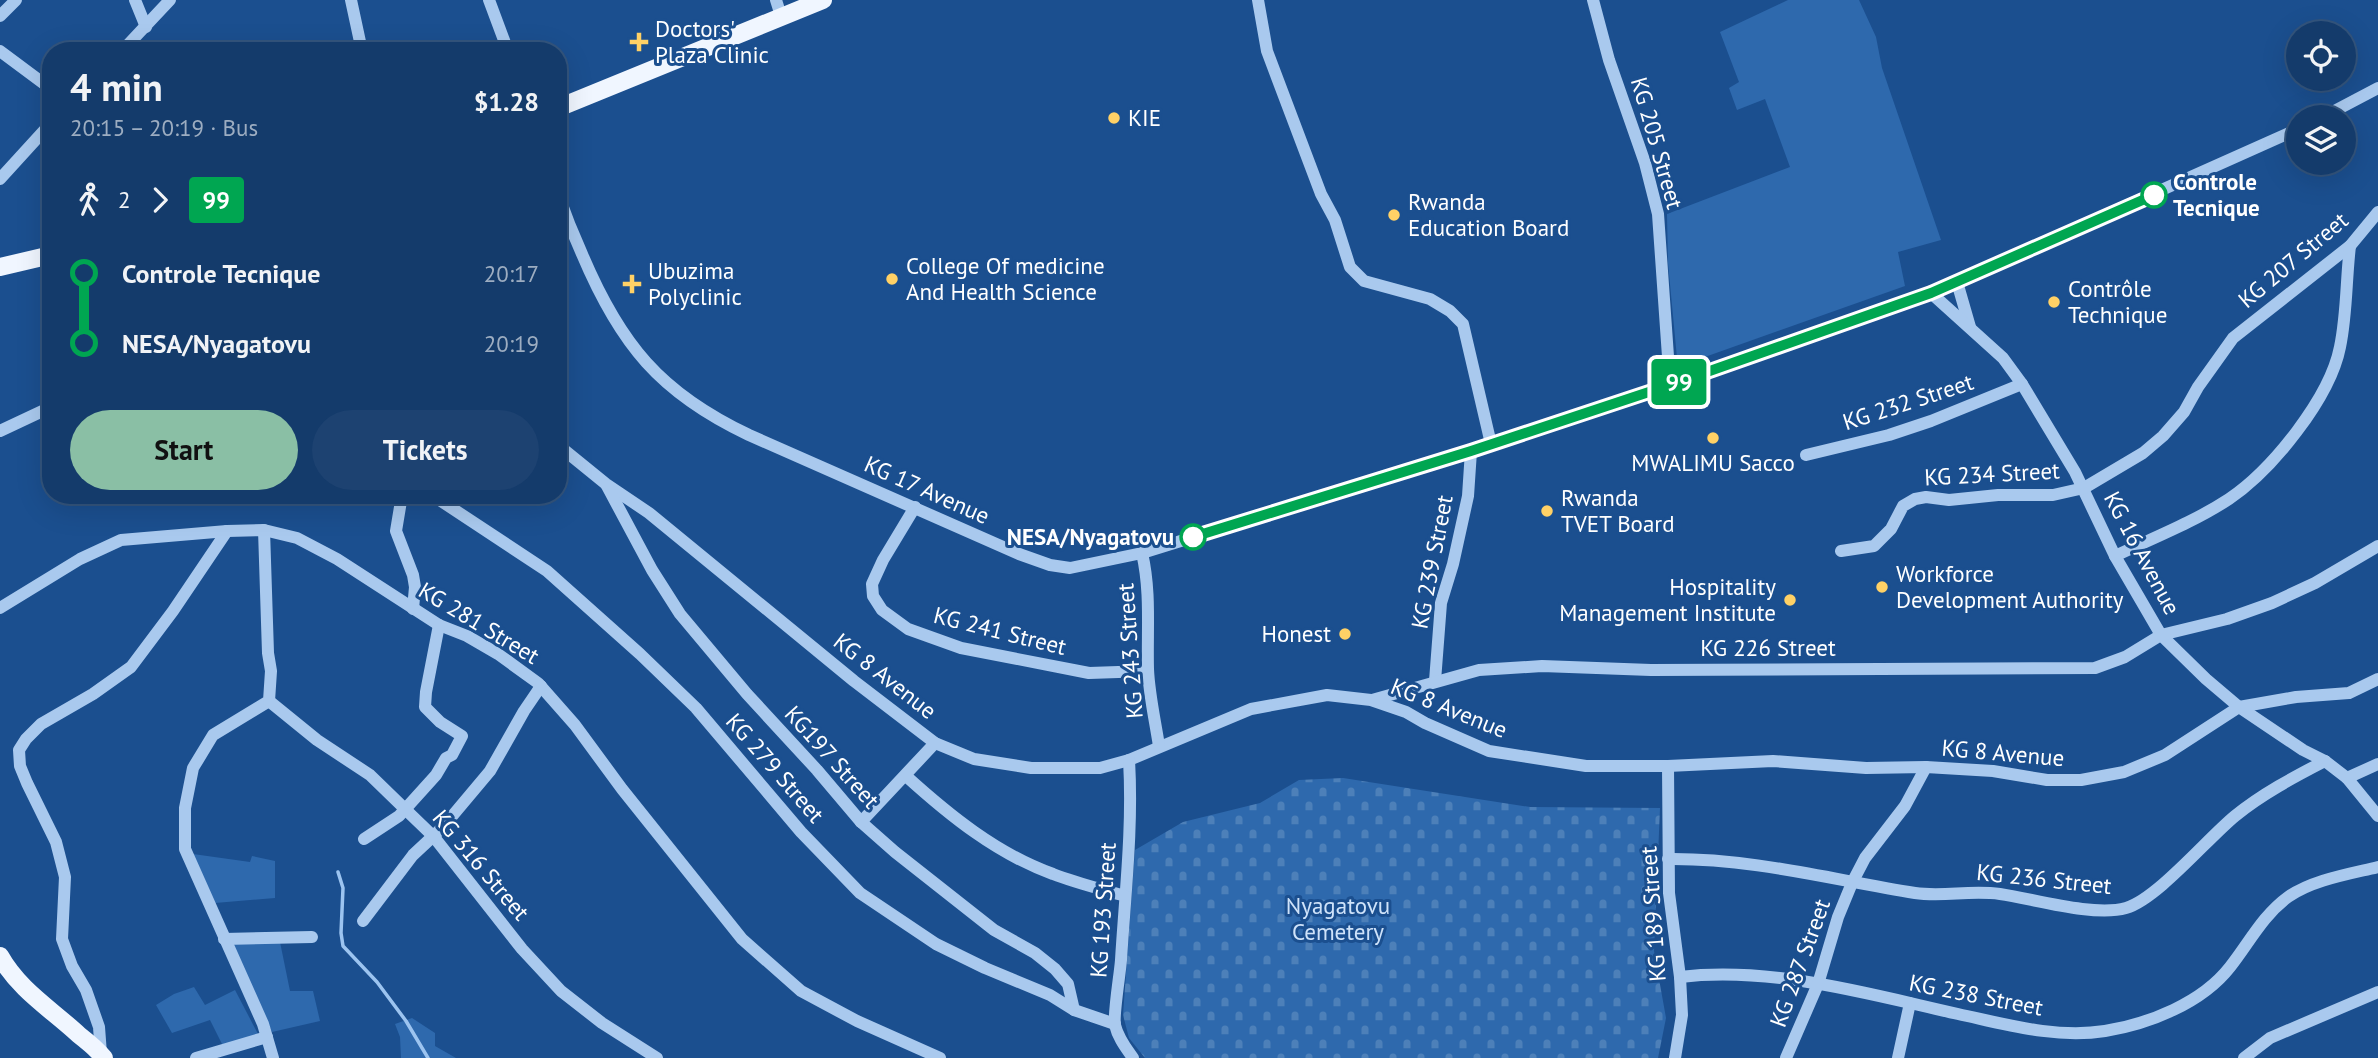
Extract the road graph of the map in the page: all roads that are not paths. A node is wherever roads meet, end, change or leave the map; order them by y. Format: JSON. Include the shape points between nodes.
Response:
{"nodes":[{"id":1,"x":16,"y":0,"type":"edge"},
{"id":2,"x":135,"y":0,"type":"edge"},
{"id":3,"x":170,"y":0,"type":"edge"},
{"id":4,"x":351,"y":0,"type":"edge"},
{"id":5,"x":489,"y":0,"type":"edge"},
{"id":6,"x":823,"y":0,"type":"edge"},
{"id":7,"x":1258,"y":0,"type":"edge"},
{"id":8,"x":1593,"y":0,"type":"edge"},
{"id":9,"x":778,"y":8,"type":"edge"},
{"id":10,"x":0,"y":16,"type":"edge"},
{"id":11,"x":146,"y":27,"type":"junction"},
{"id":12,"x":131,"y":42,"type":"edge"},
{"id":13,"x":360,"y":42,"type":"edge"},
{"id":14,"x":505,"y":42,"type":"edge"},
{"id":15,"x":0,"y":51,"type":"edge"},
{"id":16,"x":42,"y":82,"type":"edge"},
{"id":17,"x":2378,"y":88,"type":"edge"},
{"id":18,"x":567,"y":104,"type":"edge"},
{"id":19,"x":2346,"y":105,"type":"edge"},
{"id":20,"x":42,"y":133,"type":"edge"},
{"id":21,"x":2286,"y":134,"type":"edge"},
{"id":22,"x":0,"y":179,"type":"edge"},
{"id":23,"x":2378,"y":212,"type":"edge"},
{"id":24,"x":567,"y":216,"type":"edge"},
{"id":25,"x":2350,"y":246,"type":"junction"},
{"id":26,"x":42,"y":257,"type":"edge"},
{"id":27,"x":0,"y":267,"type":"edge"},
{"id":28,"x":1957,"y":282,"type":"junction"},
{"id":29,"x":1931,"y":293,"type":"junction"},
{"id":30,"x":1970,"y":328,"type":"junction"},
{"id":31,"x":2022,"y":384,"type":"junction"},
{"id":32,"x":1670,"y":385,"type":"junction"},
{"id":33,"x":42,"y":411,"type":"edge"},
{"id":34,"x":0,"y":431,"type":"edge"},
{"id":35,"x":1491,"y":444,"type":"junction"},
{"id":36,"x":1471,"y":451,"type":"junction"},
{"id":37,"x":567,"y":452,"type":"edge"},
{"id":38,"x":1806,"y":455,"type":"dead end"},
{"id":39,"x":606,"y":484,"type":"junction"},
{"id":40,"x":2084,"y":488,"type":"junction"},
{"id":41,"x":400,"y":504,"type":"edge"},
{"id":42,"x":446,"y":504,"type":"edge"},
{"id":43,"x":915,"y":507,"type":"junction"},
{"id":44,"x":264,"y":530,"type":"junction"},
{"id":45,"x":227,"y":531,"type":"junction"},
{"id":46,"x":2378,"y":546,"type":"edge"},
{"id":47,"x":1841,"y":551,"type":"dead end"},
{"id":48,"x":1142,"y":553,"type":"junction"},
{"id":49,"x":2115,"y":556,"type":"junction"},
{"id":50,"x":0,"y":608,"type":"edge"},
{"id":51,"x":413,"y":609,"type":"junction"},
{"id":52,"x":439,"y":625,"type":"junction"},
{"id":53,"x":2161,"y":635,"type":"junction"},
{"id":54,"x":1148,"y":671,"type":"junction"},
{"id":55,"x":2378,"y":679,"type":"edge"},
{"id":56,"x":1435,"y":681,"type":"junction"},
{"id":57,"x":541,"y":686,"type":"junction"},
{"id":58,"x":1371,"y":700,"type":"junction"},
{"id":59,"x":269,"y":701,"type":"junction"},
{"id":60,"x":2239,"y":707,"type":"junction"},
{"id":61,"x":935,"y":743,"type":"junction"},
{"id":62,"x":1159,"y":746,"type":"junction"},
{"id":63,"x":1129,"y":760,"type":"junction"},
{"id":64,"x":2325,"y":761,"type":"junction"},
{"id":65,"x":2378,"y":764,"type":"edge"},
{"id":66,"x":1668,"y":766,"type":"junction"},
{"id":67,"x":1926,"y":767,"type":"junction"},
{"id":68,"x":906,"y":776,"type":"junction"},
{"id":69,"x":2347,"y":778,"type":"junction"},
{"id":70,"x":405,"y":809,"type":"junction"},
{"id":71,"x":2378,"y":816,"type":"edge"},
{"id":72,"x":861,"y":822,"type":"junction"},
{"id":73,"x":434,"y":837,"type":"junction"},
{"id":74,"x":364,"y":839,"type":"dead end"},
{"id":75,"x":1668,"y":859,"type":"junction"},
{"id":76,"x":2378,"y":867,"type":"edge"},
{"id":77,"x":1852,"y":883,"type":"junction"},
{"id":78,"x":1125,"y":896,"type":"junction"},
{"id":79,"x":363,"y":921,"type":"dead end"},
{"id":80,"x":312,"y":937,"type":"dead end"},
{"id":81,"x":224,"y":939,"type":"junction"},
{"id":82,"x":0,"y":956,"type":"edge"},
{"id":83,"x":1680,"y":977,"type":"junction"},
{"id":84,"x":1818,"y":984,"type":"junction"},
{"id":85,"x":2378,"y":992,"type":"edge"},
{"id":86,"x":1910,"y":1003,"type":"junction"},
{"id":87,"x":1074,"y":1010,"type":"junction"},
{"id":88,"x":1115,"y":1024,"type":"junction"},
{"id":89,"x":267,"y":1037,"type":"junction"},
{"id":90,"x":102,"y":1056,"type":"edge"},
{"id":91,"x":196,"y":1058,"type":"edge"},
{"id":92,"x":273,"y":1058,"type":"edge"},
{"id":93,"x":657,"y":1058,"type":"edge"},
{"id":94,"x":940,"y":1058,"type":"edge"},
{"id":95,"x":1133,"y":1058,"type":"edge"},
{"id":96,"x":1675,"y":1058,"type":"edge"},
{"id":97,"x":1786,"y":1058,"type":"edge"},
{"id":98,"x":1898,"y":1058,"type":"edge"},
{"id":99,"x":2244,"y":1058,"type":"edge"}],
"edges":[{"from":1,"to":10,"type":"street"},
{"from":2,"to":11,"type":"street"},
{"from":3,"to":11,"type":"street"},
{"from":4,"to":13,"type":"street"},
{"from":5,"to":14,"type":"street"},
{"from":6,"to":9,"type":"main road"},
{"from":7,"to":35,"type":"street","via":[[1267,51],[1350,267],[1364,281],[1430,299],[1463,324]]},
{"from":8,"to":32,"type":"street","name":"KG 205 Street","via":[[1658,214]]},
{"from":9,"to":18,"type":"main road"},
{"from":11,"to":12,"type":"street"},
{"from":15,"to":16,"type":"street"},
{"from":17,"to":19,"type":"street"},
{"from":20,"to":22,"type":"street"},
{"from":21,"to":28,"type":"street","name":"KG 17 Avenue"},
{"from":23,"to":25,"type":"street","name":"KG 207 Street"},
{"from":24,"to":43,"type":"street","name":"KG 17 Avenue","via":[[616,325],[666,383],[717,420]]},
{"from":25,"to":40,"type":"street","name":"KG 207 Street","via":[[2233,338],[2185,412],[2163,436]]},
{"from":25,"to":49,"type":"street","via":[[2340,347],[2322,394],[2297,431],[2254,480],[2228,499]]},
{"from":26,"to":27,"type":"main road"},
{"from":28,"to":29,"type":"street","name":"KG 17 Avenue"},
{"from":28,"to":30,"type":"street"},
{"from":29,"to":30,"type":"street","name":"KG 16 Avenue"},
{"from":29,"to":32,"type":"street","name":"KG 17 Avenue"},
{"from":30,"to":31,"type":"street","name":"KG 16 Avenue","via":[[2003,358]]},
{"from":31,"to":38,"type":"street","name":"KG 232 Street","via":[[1889,435]]},
{"from":31,"to":40,"type":"street","name":"KG 16 Avenue"},
{"from":32,"to":35,"type":"street","name":"KG 17 Avenue"},
{"from":33,"to":34,"type":"street"},
{"from":35,"to":36,"type":"street","name":"KG 17 Avenue"},
{"from":36,"to":48,"type":"street","name":"KG 17 Avenue"},
{"from":36,"to":56,"type":"street","name":"KG 239 Street","via":[[1468,496],[1441,603]]},
{"from":37,"to":39,"type":"street","name":"KG 8 Avenue"},
{"from":39,"to":61,"type":"street","name":"KG 8 Avenue","via":[[649,513]]},
{"from":39,"to":72,"type":"street","name":"KG197 Street","via":[[680,614]]},
{"from":40,"to":47,"type":"street","name":"KG 234 Street","via":[[2053,495],[1915,499],[1903,506],[1891,529],[1874,546]]},
{"from":40,"to":49,"type":"street","name":"KG 16 Avenue"},
{"from":41,"to":51,"type":"street","via":[[396,531],[413,576]]},
{"from":42,"to":87,"type":"street","name":"KG 279 Street","via":[[547,571],[640,654],[696,708],[801,832],[860,892],[936,944]]},
{"from":43,"to":48,"type":"street","name":"KG 17 Avenue","via":[[1050,565],[1070,568]]},
{"from":43,"to":54,"type":"street","name":"KG 241 Street","via":[[872,584],[882,610],[908,629],[961,648],[1077,671]]},
{"from":44,"to":45,"type":"street","name":"KG 281 Street"},
{"from":44,"to":51,"type":"street","name":"KG 281 Street","via":[[297,538],[337,559]]},
{"from":44,"to":59,"type":"street"},
{"from":45,"to":50,"type":"street","name":"KG 281 Street","via":[[121,540],[80,559]]},
{"from":45,"to":90,"type":"street","via":[[131,667],[41,724],[19,750],[20,766],[56,842],[65,877],[62,939],[99,1027]]},
{"from":46,"to":53,"type":"street","name":"KG 226 Street","via":[[2272,603]]},
{"from":48,"to":54,"type":"street","name":"KG 243 Street","via":[[1149,606]]},
{"from":49,"to":53,"type":"street","name":"KG 16 Avenue"},
{"from":51,"to":52,"type":"street","name":"KG 281 Street"},
{"from":52,"to":57,"type":"street","name":"KG 281 Street","via":[[467,636]]},
{"from":52,"to":70,"type":"street","via":[[425,707],[462,736],[452,755]]},
{"from":53,"to":56,"type":"street","name":"KG 226 Street","via":[[2125,657],[2095,668],[1651,670],[1542,666],[1479,670]]},
{"from":53,"to":60,"type":"street","name":"KG 16 Avenue"},
{"from":54,"to":62,"type":"street","name":"KG 243 Street"},
{"from":55,"to":60,"type":"street","name":"KG 8 Avenue","via":[[2349,693]]},
{"from":56,"to":58,"type":"street","name":"KG 226 Street"},
{"from":57,"to":73,"type":"street","via":[[490,771]]},
{"from":57,"to":94,"type":"street","name":"KG 281 Street","via":[[742,939],[801,991]]},
{"from":58,"to":62,"type":"street","name":"KG 8 Avenue","via":[[1327,695],[1251,709]]},
{"from":58,"to":66,"type":"street","name":"KG 8 Avenue","via":[[1489,751],[1586,766]]},
{"from":59,"to":70,"type":"street","name":"KG 316 Street","via":[[370,775]]},
{"from":59,"to":81,"type":"street","via":[[213,735],[193,768],[184,808],[185,849]]},
{"from":60,"to":64,"type":"street","name":"KG 16 Avenue"},
{"from":60,"to":67,"type":"street","name":"KG 8 Avenue","via":[[2165,755],[2124,772],[2081,780],[2047,780]]},
{"from":61,"to":63,"type":"street","name":"KG 8 Avenue","via":[[974,759],[1031,768],[1100,768]]},
{"from":61,"to":68,"type":"street"},
{"from":62,"to":63,"type":"street","name":"KG 8 Avenue"},
{"from":63,"to":78,"type":"street","name":"KG 193 Street"},
{"from":64,"to":69,"type":"street","name":"KG 16 Avenue"},
{"from":64,"to":77,"type":"street","name":"KG 236 Street","via":[[2235,816],[2152,894],[2127,908],[2104,911],[1986,893],[1920,893]]},
{"from":65,"to":69,"type":"street"},
{"from":66,"to":67,"type":"street","name":"KG 8 Avenue","via":[[1773,761]]},
{"from":66,"to":75,"type":"street","name":"KG 189 Street"},
{"from":67,"to":77,"type":"street","name":"KG 287 Street"},
{"from":68,"to":72,"type":"street"},
{"from":68,"to":78,"type":"street","via":[[945,811],[1002,850],[1051,874]]},
{"from":69,"to":71,"type":"street","name":"KG 16 Avenue"},
{"from":70,"to":73,"type":"street","name":"KG 316 Street"},
{"from":70,"to":74,"type":"street"},
{"from":72,"to":87,"type":"street","name":"KG197 Street","via":[[993,930],[1055,969],[1068,984]]},
{"from":73,"to":79,"type":"street","via":[[406,863]]},
{"from":73,"to":93,"type":"street","name":"KG 316 Street","via":[[561,990]]},
{"from":75,"to":77,"type":"street","name":"KG 236 Street","via":[[1708,858]]},
{"from":75,"to":83,"type":"street","name":"KG 189 Street"},
{"from":76,"to":86,"type":"street","name":"KG 238 Street","via":[[2289,896],[2270,913],[2228,970],[2180,1007],[2152,1020],[2103,1031],[2059,1032]]},
{"from":77,"to":84,"type":"street","name":"KG 287 Street"},
{"from":78,"to":88,"type":"street","name":"KG 193 Street"},
{"from":80,"to":81,"type":"street"},
{"from":81,"to":89,"type":"street"},
{"from":82,"to":90,"type":"main road","via":[[22,987]]},
{"from":83,"to":84,"type":"street","name":"KG 238 Street","via":[[1714,973]]},
{"from":83,"to":96,"type":"street","name":"KG 189 Street","via":[[1682,1015]]},
{"from":84,"to":86,"type":"street","name":"KG 238 Street"},
{"from":84,"to":97,"type":"street","name":"KG 287 Street"},
{"from":85,"to":99,"type":"street","via":[[2270,1038]]},
{"from":86,"to":98,"type":"street"},
{"from":87,"to":88,"type":"street","name":"KG 279 Street"},
{"from":88,"to":95,"type":"street"},
{"from":89,"to":91,"type":"street"},
{"from":89,"to":92,"type":"street"}]}
